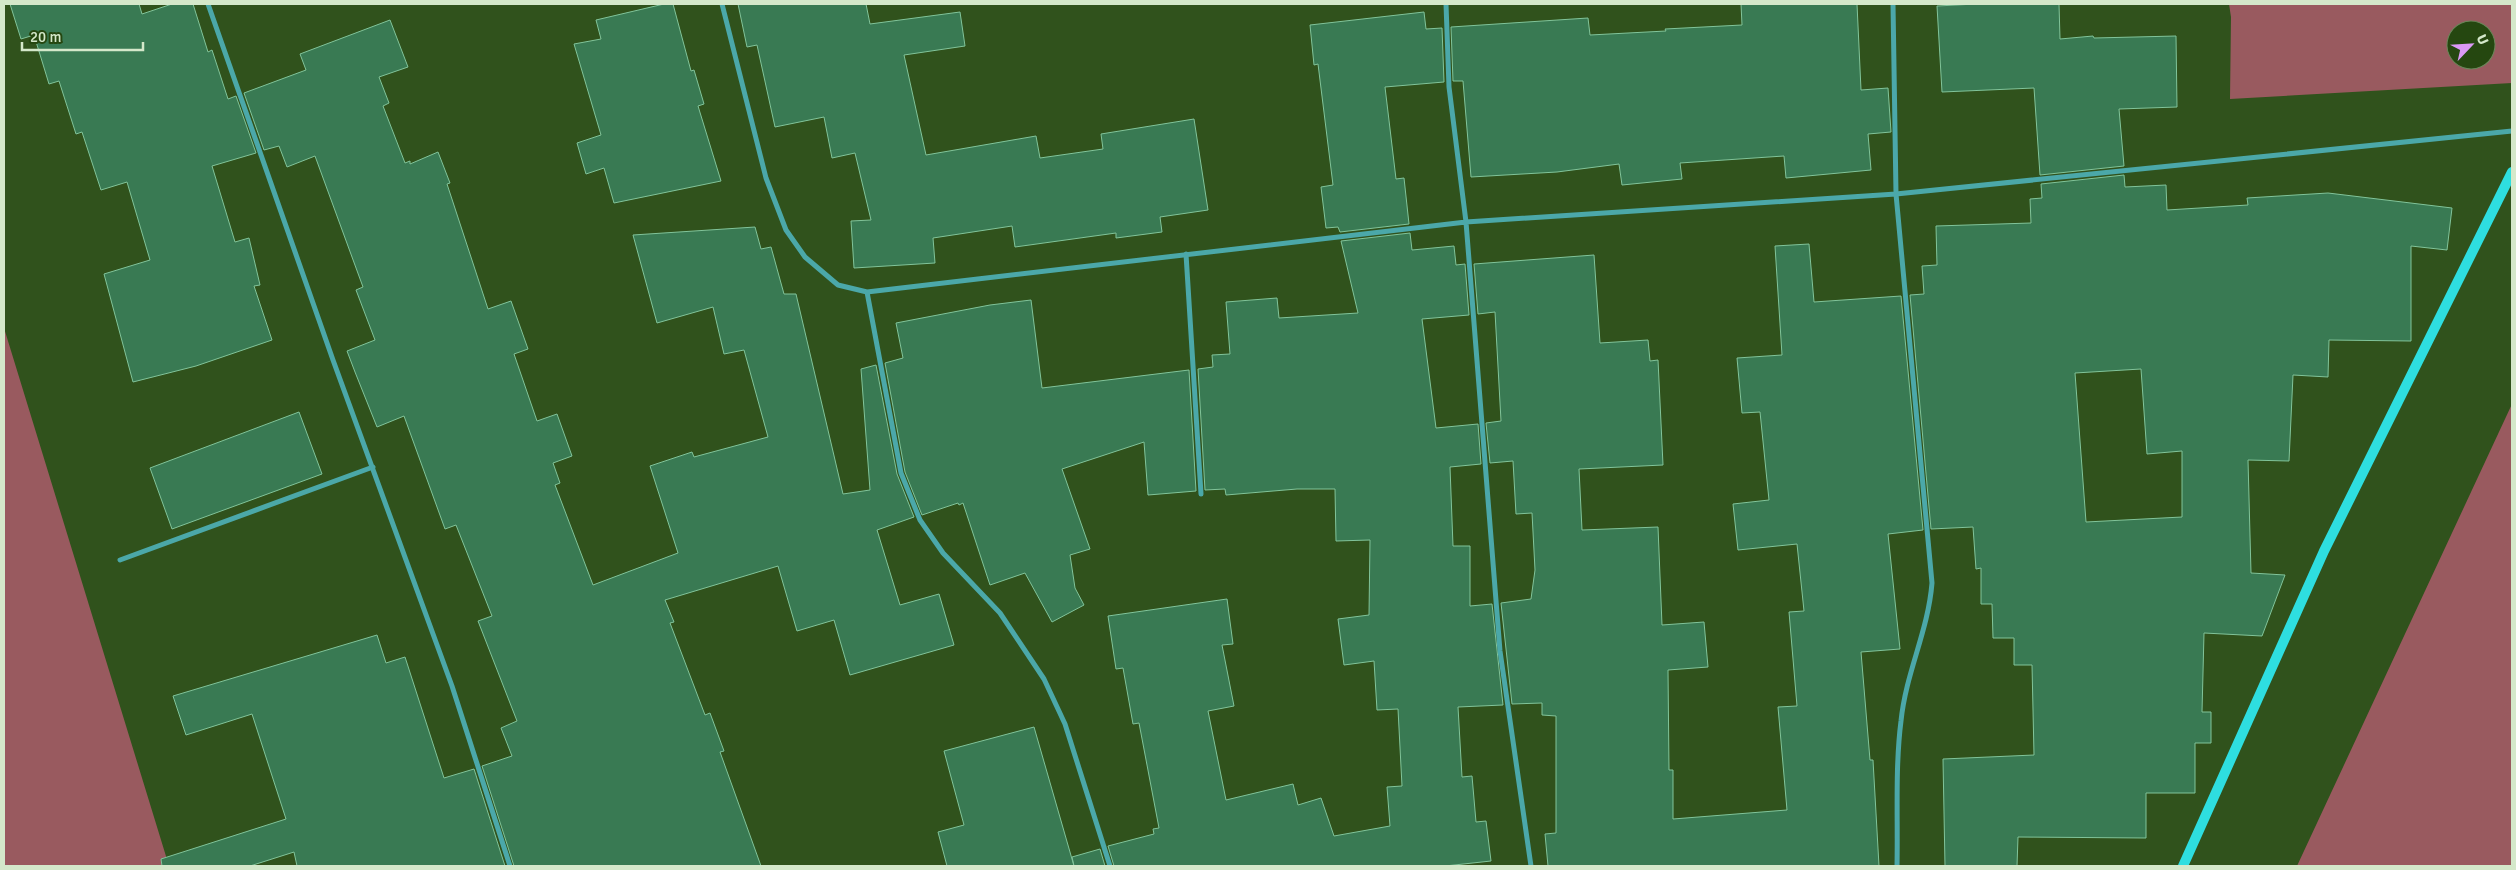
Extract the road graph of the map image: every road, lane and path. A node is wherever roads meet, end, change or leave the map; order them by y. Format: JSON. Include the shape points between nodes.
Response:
{"nodes":[{"id":1,"x":208,"y":4,"type":"edge"},
{"id":2,"x":722,"y":4,"type":"edge"},
{"id":3,"x":1446,"y":4,"type":"edge"},
{"id":4,"x":1893,"y":4,"type":"edge"},
{"id":5,"x":2512,"y":130,"type":"edge"},
{"id":6,"x":2512,"y":172,"type":"edge"},
{"id":7,"x":1896,"y":194,"type":"junction"},
{"id":8,"x":1466,"y":222,"type":"junction"},
{"id":9,"x":1186,"y":254,"type":"junction"},
{"id":10,"x":867,"y":292,"type":"junction"},
{"id":11,"x":372,"y":467,"type":"junction"},
{"id":12,"x":1201,"y":494,"type":"dead end"},
{"id":13,"x":120,"y":560,"type":"dead end"},
{"id":14,"x":510,"y":866,"type":"edge"},
{"id":15,"x":1110,"y":866,"type":"edge"},
{"id":16,"x":1531,"y":866,"type":"edge"},
{"id":17,"x":1897,"y":866,"type":"edge"},
{"id":18,"x":2183,"y":866,"type":"edge"}],
"edges":[{"from":1,"to":11,"type":"street"},
{"from":2,"to":10,"type":"street","via":[[766,178],[786,230],[805,257],[838,285]]},
{"from":3,"to":8,"type":"street","via":[[1449,88]]},
{"from":4,"to":7,"type":"street"},
{"from":5,"to":7,"type":"street"},
{"from":6,"to":18,"type":"street","via":[[2324,551]]},
{"from":7,"to":8,"type":"street"},
{"from":7,"to":17,"type":"street","via":[[1932,583],[1930,611],[1911,668],[1901,721]]},
{"from":8,"to":9,"type":"street"},
{"from":8,"to":16,"type":"street","via":[[1500,651]]},
{"from":9,"to":10,"type":"street"},
{"from":9,"to":12,"type":"street"},
{"from":10,"to":15,"type":"street","via":[[901,473],[920,520],[943,553],[1000,613],[1044,679],[1064,724]]},
{"from":11,"to":13,"type":"street"},
{"from":11,"to":14,"type":"street","via":[[452,686]]}]}
